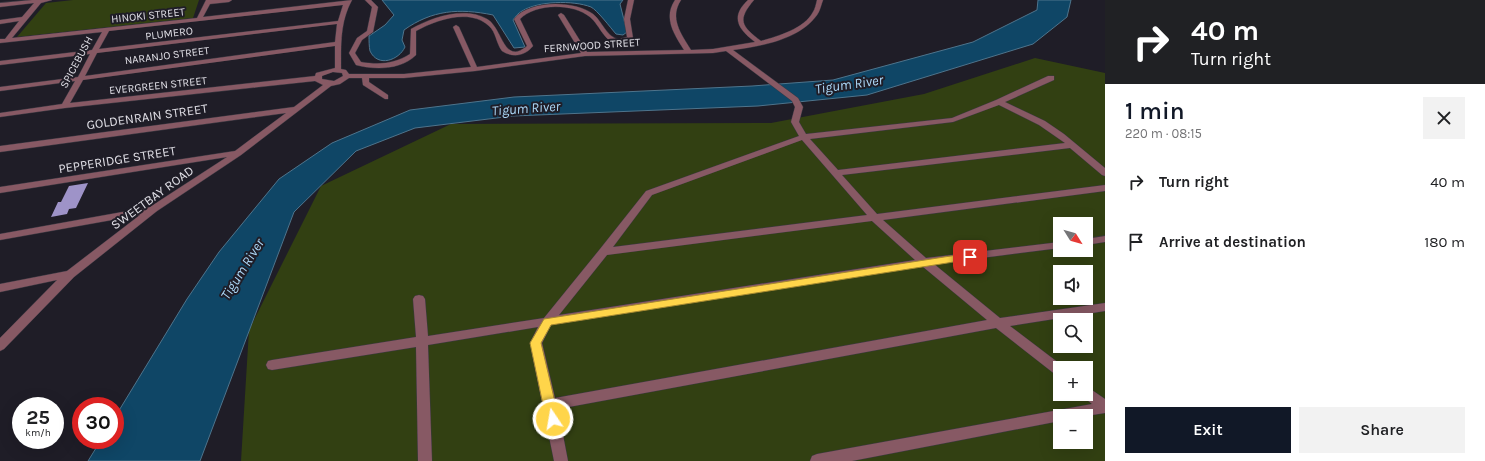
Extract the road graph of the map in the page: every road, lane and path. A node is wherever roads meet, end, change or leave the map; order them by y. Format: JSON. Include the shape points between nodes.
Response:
{"nodes":[{"id":1,"x":49,"y":0,"type":"edge"},
{"id":2,"x":230,"y":0,"type":"edge"},
{"id":3,"x":368,"y":0,"type":"edge"},
{"id":4,"x":631,"y":0,"type":"edge"},
{"id":5,"x":678,"y":0,"type":"edge"},
{"id":6,"x":752,"y":0,"type":"edge"},
{"id":7,"x":820,"y":0,"type":"edge"},
{"id":8,"x":39,"y":1,"type":"junction"},
{"id":9,"x":209,"y":1,"type":"edge"},
{"id":10,"x":348,"y":2,"type":"edge"},
{"id":11,"x":0,"y":5,"type":"edge"},
{"id":12,"x":560,"y":15,"type":"dead end"},
{"id":13,"x":23,"y":19,"type":"junction"},
{"id":14,"x":199,"y":19,"type":"junction"},
{"id":15,"x":0,"y":22,"type":"edge"},
{"id":16,"x":341,"y":22,"type":"junction"},
{"id":17,"x":456,"y":27,"type":"dead end"},
{"id":18,"x":107,"y":30,"type":"junction"},
{"id":19,"x":3,"y":40,"type":"edge"},
{"id":20,"x":760,"y":43,"type":"junction"},
{"id":21,"x":338,"y":44,"type":"junction"},
{"id":22,"x":726,"y":49,"type":"junction"},
{"id":23,"x":688,"y":50,"type":"junction"},
{"id":24,"x":94,"y":52,"type":"junction"},
{"id":25,"x":585,"y":54,"type":"junction"},
{"id":26,"x":0,"y":63,"type":"edge"},
{"id":27,"x":475,"y":68,"type":"junction"},
{"id":28,"x":338,"y":70,"type":"junction"},
{"id":29,"x":347,"y":76,"type":"junction"},
{"id":30,"x":365,"y":77,"type":"junction"},
{"id":31,"x":80,"y":78,"type":"junction"},
{"id":32,"x":318,"y":78,"type":"junction"},
{"id":33,"x":1051,"y":78,"type":"dead end"},
{"id":34,"x":330,"y":83,"type":"junction"},
{"id":35,"x":0,"y":88,"type":"edge"},
{"id":36,"x":385,"y":97,"type":"dead end"},
{"id":37,"x":999,"y":102,"type":"junction"},
{"id":38,"x":65,"y":106,"type":"junction"},
{"id":39,"x":298,"y":109,"type":"junction"},
{"id":40,"x":0,"y":115,"type":"edge"},
{"id":41,"x":804,"y":137,"type":"junction"},
{"id":42,"x":1072,"y":146,"type":"junction"},
{"id":43,"x":0,"y":149,"type":"edge"},
{"id":44,"x":238,"y":153,"type":"junction"},
{"id":45,"x":835,"y":173,"type":"junction"},
{"id":46,"x":1105,"y":173,"type":"edge"},
{"id":47,"x":1105,"y":188,"type":"edge"},
{"id":48,"x":0,"y":190,"type":"edge"},
{"id":49,"x":154,"y":209,"type":"junction"},
{"id":50,"x":874,"y":217,"type":"junction"},
{"id":51,"x":0,"y":237,"type":"edge"},
{"id":52,"x":1105,"y":239,"type":"edge"},
{"id":53,"x":1093,"y":241,"type":"edge"},
{"id":54,"x":1053,"y":246,"type":"edge"},
{"id":55,"x":604,"y":252,"type":"junction"},
{"id":56,"x":924,"y":262,"type":"junction"},
{"id":57,"x":70,"y":274,"type":"junction"},
{"id":58,"x":0,"y":288,"type":"edge"},
{"id":59,"x":419,"y":300,"type":"dead end"},
{"id":60,"x":1105,"y":307,"type":"edge"},
{"id":61,"x":547,"y":322,"type":"junction"},
{"id":62,"x":998,"y":323,"type":"junction"},
{"id":63,"x":422,"y":342,"type":"junction"},
{"id":64,"x":0,"y":346,"type":"edge"},
{"id":65,"x":272,"y":365,"type":"dead end"},
{"id":66,"x":1053,"y":366,"type":"edge"},
{"id":67,"x":1093,"y":397,"type":"edge"},
{"id":68,"x":550,"y":406,"type":"junction"},
{"id":69,"x":1105,"y":406,"type":"edge"},
{"id":70,"x":425,"y":461,"type":"edge"},
{"id":71,"x":561,"y":461,"type":"edge"},
{"id":72,"x":817,"y":461,"type":"edge"}],
"edges":[{"from":1,"to":8,"type":"street"},
{"from":2,"to":9,"type":"street"},
{"from":3,"to":4,"type":"street","via":[[375,8],[370,32],[359,39],[352,53],[358,64],[374,67],[401,63],[413,55],[413,30],[425,22],[441,18],[481,18],[493,26],[502,48],[508,52],[525,51],[530,46],[517,19],[526,11],[543,6],[583,10],[615,41],[624,41],[630,38],[627,19]]},
{"from":5,"to":23,"type":"street","via":[[672,15],[675,30]]},
{"from":6,"to":20,"type":"street","via":[[746,4],[739,18],[746,32]]},
{"from":7,"to":20,"type":"street","name":"FERNWOOD STREET","via":[[819,8],[804,25],[787,35]]},
{"from":8,"to":11,"type":"street"},
{"from":8,"to":13,"type":"street"},
{"from":9,"to":14,"type":"street"},
{"from":10,"to":14,"type":"street","name":"HINOKI STREET"},
{"from":10,"to":16,"type":"street"},
{"from":12,"to":25,"type":"street"},
{"from":13,"to":15,"type":"street"},
{"from":13,"to":19,"type":"street"},
{"from":14,"to":18,"type":"street","name":"HINOKI STREET"},
{"from":16,"to":21,"type":"street"},
{"from":16,"to":24,"type":"street","name":"PLUMERO"},
{"from":17,"to":27,"type":"street"},
{"from":18,"to":19,"type":"street","name":"HINOKI STREET"},
{"from":18,"to":24,"type":"street","name":"SPICEBUSH"},
{"from":20,"to":22,"type":"street","name":"FERNWOOD STREET"},
{"from":21,"to":28,"type":"street"},
{"from":21,"to":31,"type":"street","name":"NARANJO STREET"},
{"from":22,"to":23,"type":"street","name":"FERNWOOD STREET"},
{"from":22,"to":41,"type":"street","via":[[795,100],[799,107],[795,122]]},
{"from":23,"to":25,"type":"street","name":"FERNWOOD STREET"},
{"from":24,"to":26,"type":"street","name":"PLUMERO"},
{"from":24,"to":31,"type":"street","name":"SPICEBUSH"},
{"from":25,"to":27,"type":"street","name":"FERNWOOD STREET"},
{"from":27,"to":30,"type":"street","name":"FERNWOOD STREET","via":[[404,76]]},
{"from":28,"to":29,"type":"street","via":[[346,72]]},
{"from":28,"to":32,"type":"street","via":[[327,71]]},
{"from":29,"to":30,"type":"street","name":"FERNWOOD STREET"},
{"from":29,"to":34,"type":"street","name":"SWEETBAY ROAD","via":[[339,82]]},
{"from":30,"to":36,"type":"street","via":[[366,83]]},
{"from":31,"to":35,"type":"street","name":"NARANJO STREET"},
{"from":31,"to":38,"type":"street","name":"SPICEBUSH"},
{"from":32,"to":34,"type":"street","via":[[321,82]]},
{"from":32,"to":38,"type":"street","name":"EVERGREEN STREET"},
{"from":33,"to":37,"type":"street"},
{"from":34,"to":39,"type":"street","name":"SWEETBAY ROAD"},
{"from":37,"to":41,"type":"street","via":[[953,120]]},
{"from":37,"to":42,"type":"street","via":[[1042,123]]},
{"from":38,"to":40,"type":"street","name":"EVERGREEN STREET"},
{"from":39,"to":43,"type":"street","name":"GOLDENRAIN STREET"},
{"from":39,"to":44,"type":"street","name":"SWEETBAY ROAD"},
{"from":41,"to":45,"type":"street"},
{"from":41,"to":55,"type":"street","via":[[649,193]]},
{"from":42,"to":45,"type":"street"},
{"from":42,"to":46,"type":"street"},
{"from":44,"to":48,"type":"street","name":"PEPPERIDGE STREET"},
{"from":44,"to":49,"type":"street","name":"SWEETBAY ROAD"},
{"from":45,"to":50,"type":"street"},
{"from":47,"to":50,"type":"street"},
{"from":49,"to":51,"type":"street"},
{"from":49,"to":57,"type":"street","name":"SWEETBAY ROAD"},
{"from":50,"to":55,"type":"street"},
{"from":50,"to":56,"type":"street"},
{"from":52,"to":53,"type":"street"},
{"from":54,"to":56,"type":"street"},
{"from":55,"to":61,"type":"street"},
{"from":56,"to":61,"type":"street"},
{"from":56,"to":62,"type":"street"},
{"from":57,"to":58,"type":"street"},
{"from":57,"to":64,"type":"street","name":"SWEETBAY ROAD"},
{"from":59,"to":63,"type":"street"},
{"from":60,"to":62,"type":"street"},
{"from":61,"to":63,"type":"street"},
{"from":61,"to":68,"type":"street","via":[[536,343]]},
{"from":62,"to":66,"type":"street"},
{"from":62,"to":68,"type":"street"},
{"from":63,"to":65,"type":"street"},
{"from":63,"to":70,"type":"street"},
{"from":67,"to":69,"type":"street"},
{"from":68,"to":71,"type":"street"},
{"from":69,"to":72,"type":"street"}]}
